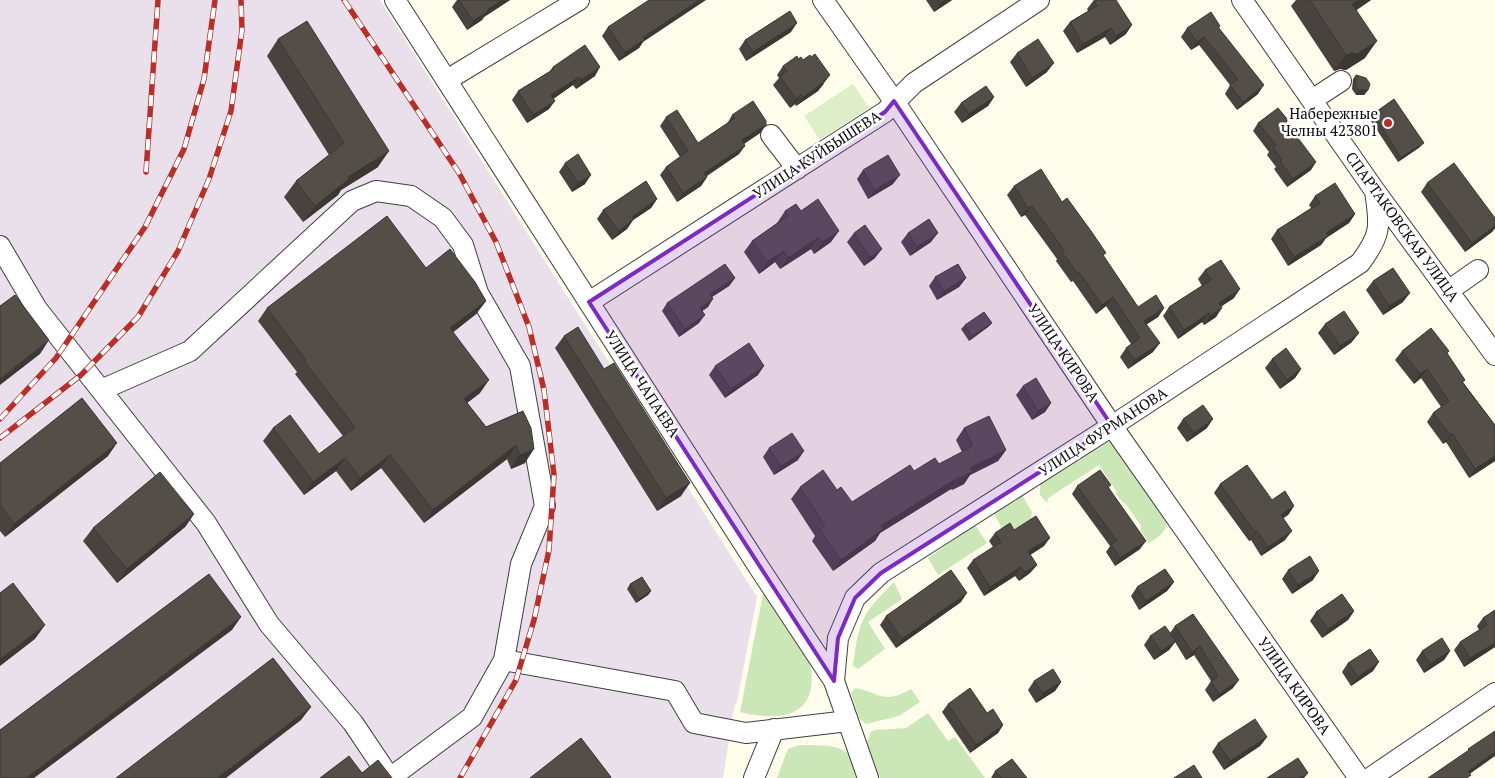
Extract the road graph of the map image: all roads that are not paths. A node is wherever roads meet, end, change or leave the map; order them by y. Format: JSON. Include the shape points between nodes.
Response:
{"nodes":[{"id":1,"x":395,"y":0,"type":"edge"},
{"id":2,"x":579,"y":0,"type":"edge"},
{"id":3,"x":823,"y":0,"type":"edge"},
{"id":4,"x":1039,"y":0,"type":"edge"},
{"id":5,"x":1242,"y":0,"type":"edge"},
{"id":6,"x":447,"y":80,"type":"junction"},
{"id":7,"x":1341,"y":81,"type":"dead end"},
{"id":8,"x":1312,"y":100,"type":"junction"},
{"id":9,"x":894,"y":101,"type":"junction"},
{"id":10,"x":771,"y":135,"type":"dead end"},
{"id":11,"x":797,"y":168,"type":"junction"},
{"id":12,"x":1374,"y":190,"type":"junction"},
{"id":13,"x":0,"y":246,"type":"edge"},
{"id":14,"x":1478,"y":270,"type":"dead end"},
{"id":15,"x":6,"y":271,"type":"edge"},
{"id":16,"x":1448,"y":291,"type":"junction"},
{"id":17,"x":589,"y":302,"type":"junction"},
{"id":18,"x":1495,"y":355,"type":"edge"},
{"id":19,"x":101,"y":390,"type":"junction"},
{"id":20,"x":1112,"y":426,"type":"junction"},
{"id":21,"x":504,"y":660,"type":"junction"},
{"id":22,"x":834,"y":681,"type":"junction"},
{"id":23,"x":1495,"y":694,"type":"edge"},
{"id":24,"x":848,"y":721,"type":"junction"},
{"id":25,"x":774,"y":730,"type":"junction"},
{"id":26,"x":754,"y":778,"type":"edge"},
{"id":27,"x":868,"y":778,"type":"edge"},
{"id":28,"x":1359,"y":778,"type":"edge"},
{"id":29,"x":1370,"y":778,"type":"edge"}],
"edges":[{"from":1,"to":6,"type":"street","name":"УЛИЦА ЧАПАЕВА"},
{"from":2,"to":6,"type":"street"},
{"from":3,"to":9,"type":"street","name":"УЛИЦА КИРОВА"},
{"from":4,"to":9,"type":"street","name":"УЛИЦА КУЙБЫШЕВА","via":[[914,83]]},
{"from":5,"to":8,"type":"street","name":"СПАРТАКОВСКАЯ УЛИЦА"},
{"from":6,"to":17,"type":"street","name":"УЛИЦА ЧАПАЕВА"},
{"from":7,"to":8,"type":"street"},
{"from":8,"to":12,"type":"street","name":"СПАРТАКОВСКАЯ УЛИЦА"},
{"from":9,"to":11,"type":"street","name":"УЛИЦА КУЙБЫШЕВА","via":[[885,112]]},
{"from":9,"to":20,"type":"street","name":"УЛИЦА КИРОВА"},
{"from":10,"to":11,"type":"street"},
{"from":11,"to":17,"type":"street","name":"УЛИЦА КУЙБЫШЕВА"},
{"from":12,"to":16,"type":"street","name":"СПАРТАКОВСКАЯ УЛИЦА"},
{"from":12,"to":20,"type":"street","name":"УЛИЦА ФУРМАНОВА","via":[[1379,222],[1372,246],[1360,263]]},
{"from":13,"to":15,"type":"street"},
{"from":14,"to":16,"type":"street"},
{"from":15,"to":19,"type":"street"},
{"from":16,"to":18,"type":"street","name":"СПАРТАКОВСКАЯ УЛИЦА"},
{"from":17,"to":22,"type":"street","name":"УЛИЦА ЧАПАЕВА"},
{"from":19,"to":21,"type":"street","via":[[206,523],[269,624],[353,723],[390,778],[472,717]]},
{"from":19,"to":21,"type":"street","via":[[190,351],[352,201],[376,191],[411,196],[419,201],[443,218],[463,245],[478,293],[520,366],[545,506],[521,564]]},
{"from":20,"to":22,"type":"street","name":"УЛИЦА ФУРМАНОВА","via":[[881,573],[855,598],[838,638]]},
{"from":20,"to":28,"type":"street","name":"УЛИЦА КИРОВА"},
{"from":21,"to":25,"type":"street","via":[[675,690],[694,723],[746,732]]},
{"from":22,"to":24,"type":"street","name":"УЛИЦА ЧАПАЕВА"},
{"from":23,"to":29,"type":"street"},
{"from":24,"to":25,"type":"street"},
{"from":24,"to":27,"type":"street","name":"УЛИЦА ЧАПАЕВА"},
{"from":25,"to":26,"type":"street"}]}
